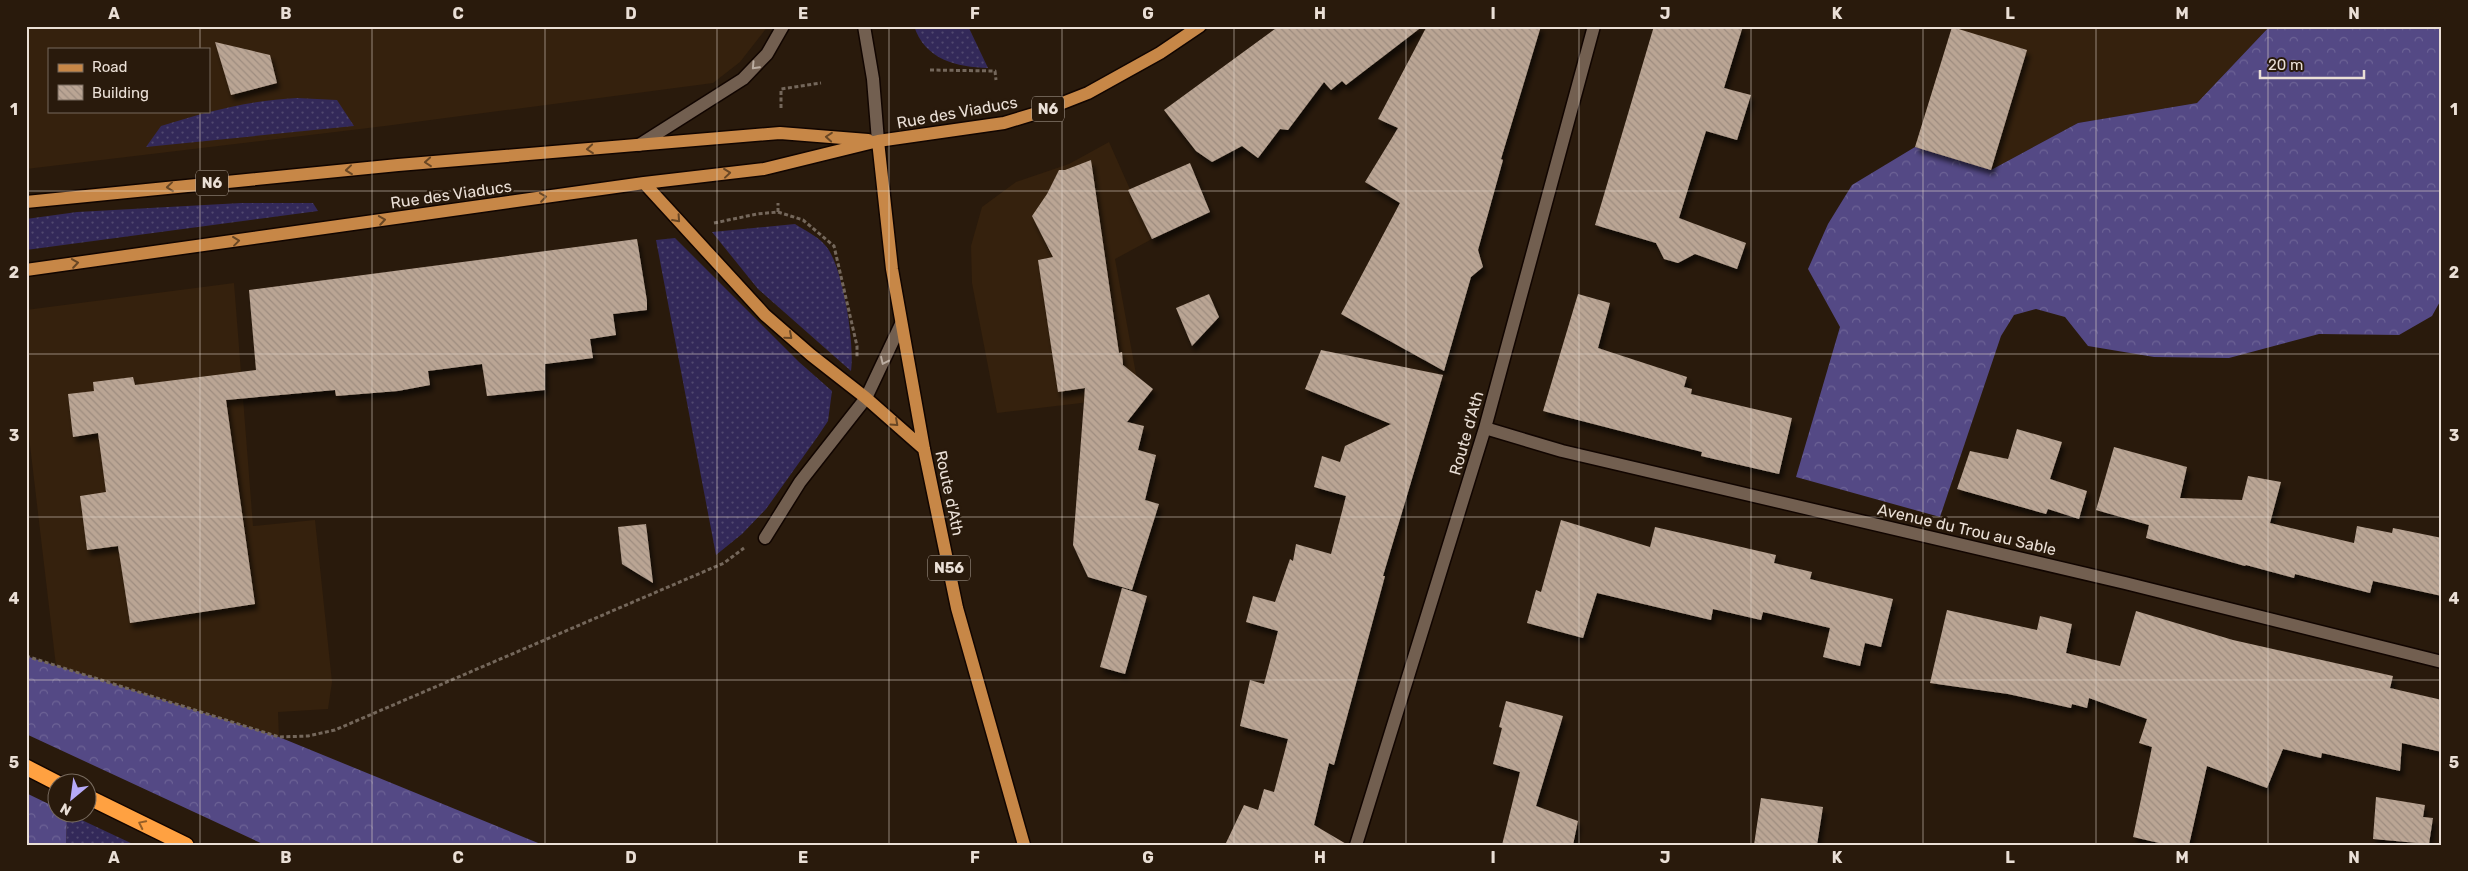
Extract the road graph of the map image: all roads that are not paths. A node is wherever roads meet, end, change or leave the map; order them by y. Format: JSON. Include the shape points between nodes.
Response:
{"nodes":[{"id":1,"x":782,"y":26,"type":"edge"},
{"id":2,"x":864,"y":26,"type":"edge"},
{"id":3,"x":1200,"y":26,"type":"edge"},
{"id":4,"x":1594,"y":26,"type":"edge"},
{"id":5,"x":878,"y":141,"type":"junction"},
{"id":6,"x":638,"y":145,"type":"junction"},
{"id":7,"x":644,"y":183,"type":"junction"},
{"id":8,"x":26,"y":202,"type":"edge"},
{"id":9,"x":26,"y":270,"type":"edge"},
{"id":10,"x":901,"y":324,"type":"junction"},
{"id":11,"x":866,"y":398,"type":"junction"},
{"id":12,"x":1485,"y":428,"type":"junction"},
{"id":13,"x":924,"y":449,"type":"junction"},
{"id":14,"x":765,"y":538,"type":"road end"},
{"id":15,"x":2442,"y":662,"type":"edge"},
{"id":16,"x":26,"y":768,"type":"edge"},
{"id":17,"x":48,"y":778,"type":"edge"},
{"id":18,"x":98,"y":802,"type":"edge"},
{"id":19,"x":186,"y":845,"type":"edge"},
{"id":20,"x":1024,"y":845,"type":"edge"},
{"id":21,"x":1356,"y":845,"type":"edge"}],
"edges":[{"from":1,"to":6,"type":"street","one_way":true,"via":[[767,54],[743,79]]},
{"from":2,"to":5,"type":"street","via":[[873,79]]},
{"from":3,"to":5,"type":"main road","name":"Rue des Viaducs","number":"N6","via":[[1160,53],[1088,93],[1037,113],[1004,123]]},
{"from":4,"to":12,"type":"street","name":"Route d'Ath"},
{"from":5,"to":6,"type":"main road","name":"Rue des Viaducs","number":"N6","one_way":true,"via":[[780,133]]},
{"from":7,"to":5,"type":"main road","name":"Rue des Viaducs","number":"N6","one_way":true,"via":[[779,167]]},
{"from":5,"to":10,"type":"main road","name":"Route d'Ath","number":"N56"},
{"from":6,"to":8,"type":"main road","name":"Rue des Viaducs","number":"N6","one_way":true},
{"from":9,"to":7,"type":"main road","name":"Rue des Viaducs","number":"N6","one_way":true},
{"from":7,"to":11,"type":"main road","one_way":true,"via":[[764,315]]},
{"from":10,"to":11,"type":"street","one_way":true},
{"from":10,"to":13,"type":"main road","name":"Route d'Ath","number":"N56"},
{"from":11,"to":13,"type":"main road","one_way":true},
{"from":11,"to":14,"type":"street","via":[[800,482]]},
{"from":12,"to":15,"type":"street","name":"Avenue du Trou au Sable","via":[[1562,451],[2125,583]]},
{"from":12,"to":21,"type":"street","name":"Route d'Ath"},
{"from":13,"to":20,"type":"main road","name":"Route d'Ath","number":"N56","via":[[957,608]]},
{"from":16,"to":17,"type":"highway"},
{"from":19,"to":18,"type":"highway","one_way":true}]}
